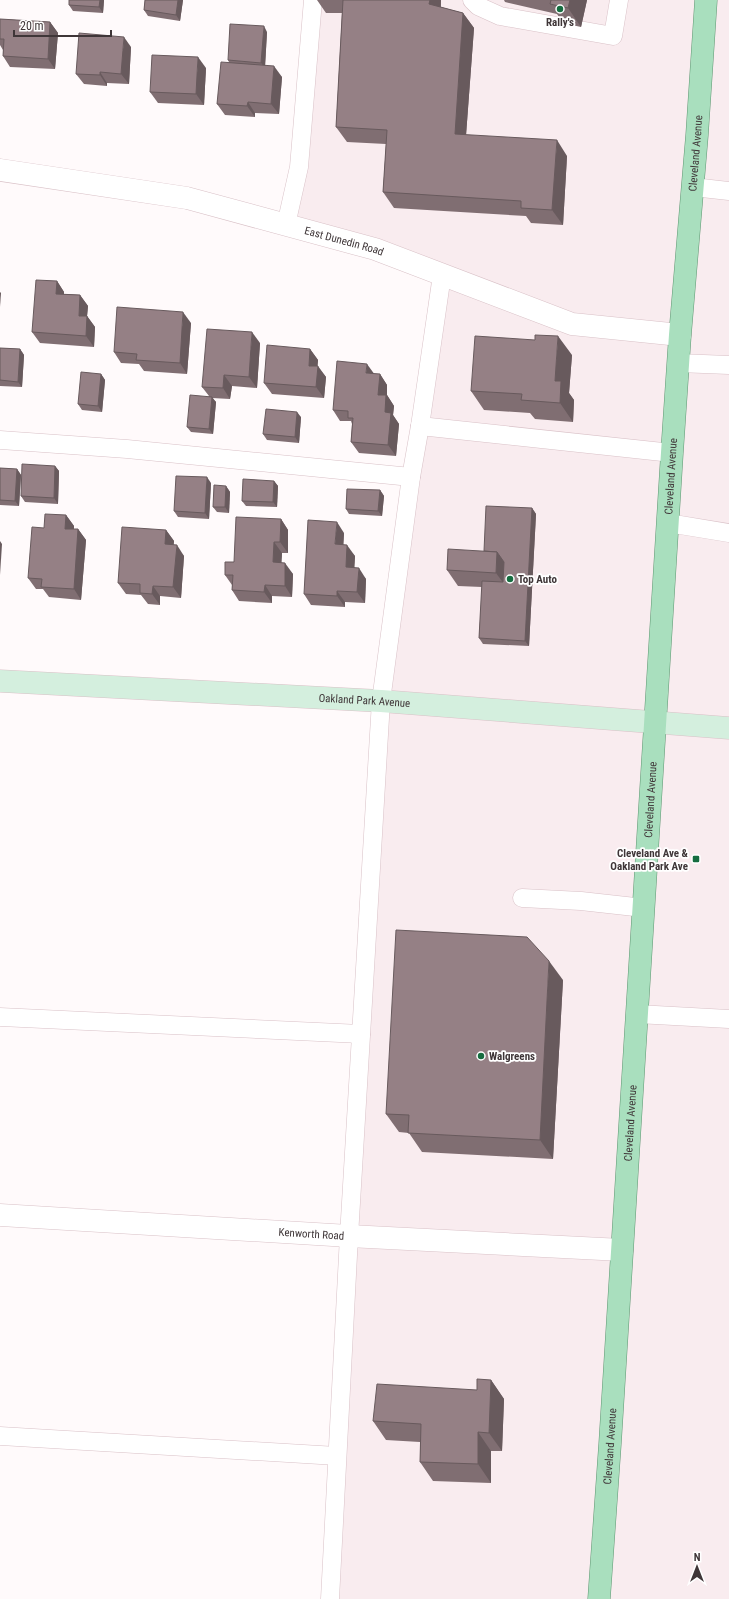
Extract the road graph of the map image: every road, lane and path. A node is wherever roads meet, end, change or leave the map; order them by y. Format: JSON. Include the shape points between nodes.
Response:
{"nodes":[{"id":1,"x":313,"y":0,"type":"edge"},
{"id":2,"x":472,"y":0,"type":"edge"},
{"id":3,"x":619,"y":0,"type":"edge"},
{"id":4,"x":706,"y":0,"type":"edge"},
{"id":5,"x":0,"y":170,"type":"edge"},
{"id":6,"x":693,"y":187,"type":"junction"},
{"id":7,"x":729,"y":191,"type":"edge"},
{"id":8,"x":286,"y":225,"type":"junction"},
{"id":9,"x":442,"y":275,"type":"junction"},
{"id":10,"x":680,"y":335,"type":"junction"},
{"id":11,"x":678,"y":363,"type":"junction"},
{"id":12,"x":729,"y":365,"type":"edge"},
{"id":13,"x":420,"y":426,"type":"junction"},
{"id":14,"x":0,"y":440,"type":"edge"},
{"id":15,"x":672,"y":453,"type":"junction"},
{"id":16,"x":411,"y":477,"type":"junction"},
{"id":17,"x":668,"y":524,"type":"junction"},
{"id":18,"x":729,"y":533,"type":"edge"},
{"id":19,"x":0,"y":681,"type":"edge"},
{"id":20,"x":381,"y":702,"type":"junction"},
{"id":21,"x":654,"y":723,"type":"junction"},
{"id":22,"x":729,"y":728,"type":"edge"},
{"id":23,"x":522,"y":898,"type":"dead end"},
{"id":24,"x":644,"y":908,"type":"junction"},
{"id":25,"x":637,"y":1014,"type":"junction"},
{"id":26,"x":0,"y":1017,"type":"edge"},
{"id":27,"x":729,"y":1019,"type":"edge"},
{"id":28,"x":361,"y":1034,"type":"junction"},
{"id":29,"x":0,"y":1215,"type":"edge"},
{"id":30,"x":349,"y":1236,"type":"junction"},
{"id":31,"x":622,"y":1250,"type":"junction"},
{"id":32,"x":0,"y":1436,"type":"edge"},
{"id":33,"x":337,"y":1456,"type":"junction"},
{"id":34,"x":330,"y":1599,"type":"edge"},
{"id":35,"x":599,"y":1599,"type":"edge"}],
"edges":[{"from":1,"to":8,"type":"lane","via":[[299,167]]},
{"from":2,"to":3,"type":"lane","via":[[478,6],[500,16],[613,36]]},
{"from":4,"to":6,"type":"main road","name":"Cleveland Avenue"},
{"from":5,"to":8,"type":"street","name":"East Dunedin Road","via":[[187,198]]},
{"from":6,"to":7,"type":"lane"},
{"from":6,"to":10,"type":"main road","name":"Cleveland Avenue"},
{"from":8,"to":9,"type":"street","name":"East Dunedin Road","via":[[375,249]]},
{"from":9,"to":10,"type":"street","name":"East Dunedin Road","via":[[572,324]]},
{"from":9,"to":13,"type":"lane"},
{"from":10,"to":11,"type":"main road","name":"Cleveland Avenue"},
{"from":11,"to":12,"type":"lane"},
{"from":11,"to":15,"type":"main road","name":"Cleveland Avenue"},
{"from":13,"to":15,"type":"lane"},
{"from":13,"to":16,"type":"lane"},
{"from":14,"to":16,"type":"lane"},
{"from":15,"to":17,"type":"main road","name":"Cleveland Avenue"},
{"from":16,"to":20,"type":"lane"},
{"from":17,"to":18,"type":"lane"},
{"from":17,"to":21,"type":"main road","name":"Cleveland Avenue"},
{"from":19,"to":20,"type":"main road","name":"Oakland Park Avenue"},
{"from":20,"to":21,"type":"main road","name":"Oakland Park Avenue"},
{"from":20,"to":28,"type":"lane"},
{"from":21,"to":22,"type":"main road","name":"Oakland Park Avenue"},
{"from":21,"to":24,"type":"main road","name":"Cleveland Avenue"},
{"from":23,"to":24,"type":"lane"},
{"from":24,"to":25,"type":"main road","name":"Cleveland Avenue"},
{"from":25,"to":27,"type":"lane"},
{"from":25,"to":31,"type":"main road","name":"Cleveland Avenue"},
{"from":26,"to":28,"type":"lane"},
{"from":28,"to":30,"type":"lane"},
{"from":29,"to":30,"type":"street","name":"Kenworth Road"},
{"from":30,"to":31,"type":"street","name":"Kenworth Road"},
{"from":30,"to":33,"type":"lane"},
{"from":31,"to":35,"type":"main road","name":"Cleveland Avenue"},
{"from":32,"to":33,"type":"lane"},
{"from":33,"to":34,"type":"lane"}]}
